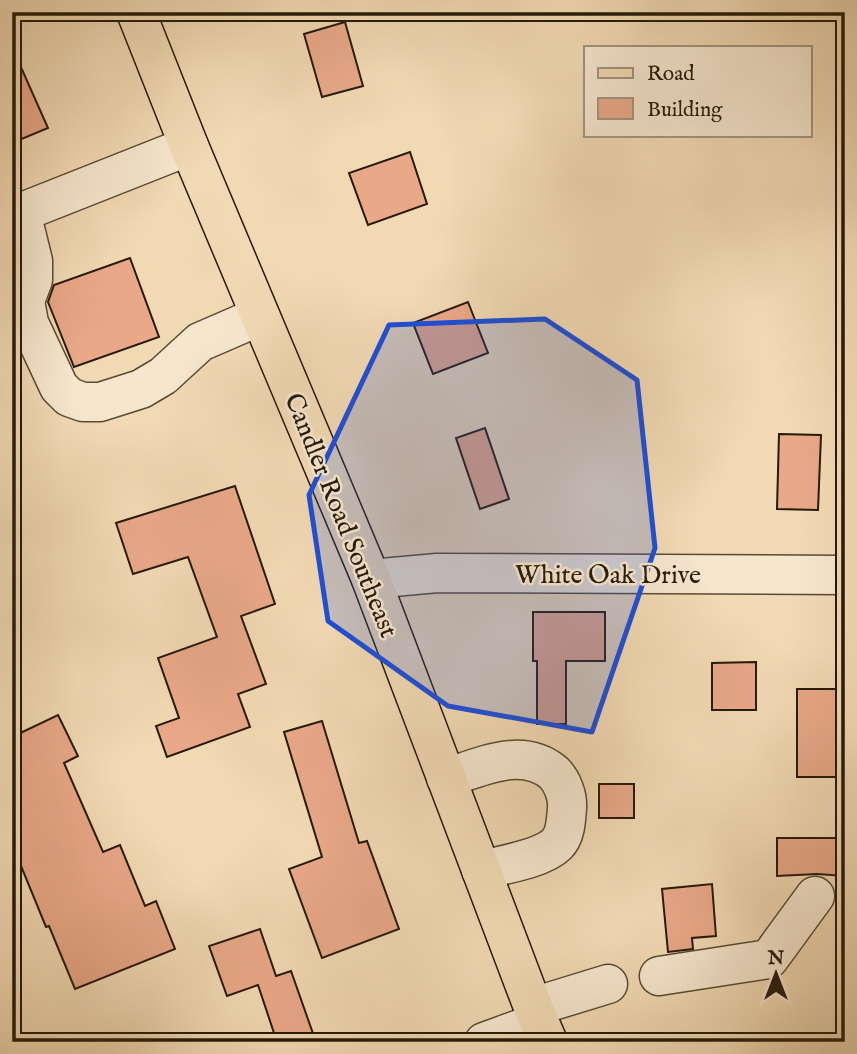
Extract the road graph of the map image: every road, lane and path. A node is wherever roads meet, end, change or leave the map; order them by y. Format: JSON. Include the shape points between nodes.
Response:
{"nodes":[{"id":1,"x":136,"y":12,"type":"edge"},
{"id":2,"x":189,"y":146,"type":"junction"},
{"id":3,"x":16,"y":214,"type":"edge"},
{"id":4,"x":260,"y":316,"type":"junction"},
{"id":5,"x":845,"y":576,"type":"edge"},
{"id":6,"x":370,"y":579,"type":"junction"},
{"id":7,"x":446,"y":778,"type":"junction"},
{"id":8,"x":481,"y":870,"type":"junction"},
{"id":9,"x":815,"y":896,"type":"dead end"},
{"id":10,"x":659,"y":976,"type":"dead end"},
{"id":11,"x":608,"y":984,"type":"dead end"},
{"id":12,"x":540,"y":1024,"type":"edge"},
{"id":13,"x":484,"y":1042,"type":"edge"}],
"edges":[{"from":1,"to":2,"type":"main road","name":"Candler Road Southeast"},
{"from":2,"to":3,"type":"street"},
{"from":2,"to":4,"type":"main road","name":"Candler Road Southeast"},
{"from":3,"to":4,"type":"street","via":[[33,261],[33,280],[25,302],[29,323],[59,387],[69,397],[100,402],[141,389],[163,376],[200,342]]},
{"from":4,"to":6,"type":"main road","name":"Candler Road Southeast"},
{"from":5,"to":6,"type":"street","name":"White Oak Drive","via":[[437,573]]},
{"from":6,"to":7,"type":"main road","name":"Candler Road Southeast"},
{"from":7,"to":8,"type":"main road","name":"Candler Road Southeast"},
{"from":7,"to":8,"type":"street","via":[[499,761],[525,759],[544,765],[558,777],[567,800],[566,827],[558,843],[535,856]]},
{"from":8,"to":12,"type":"main road","name":"Candler Road Southeast"},
{"from":9,"to":10,"type":"street","via":[[769,959]]},
{"from":11,"to":12,"type":"street"},
{"from":12,"to":13,"type":"street"}]}
